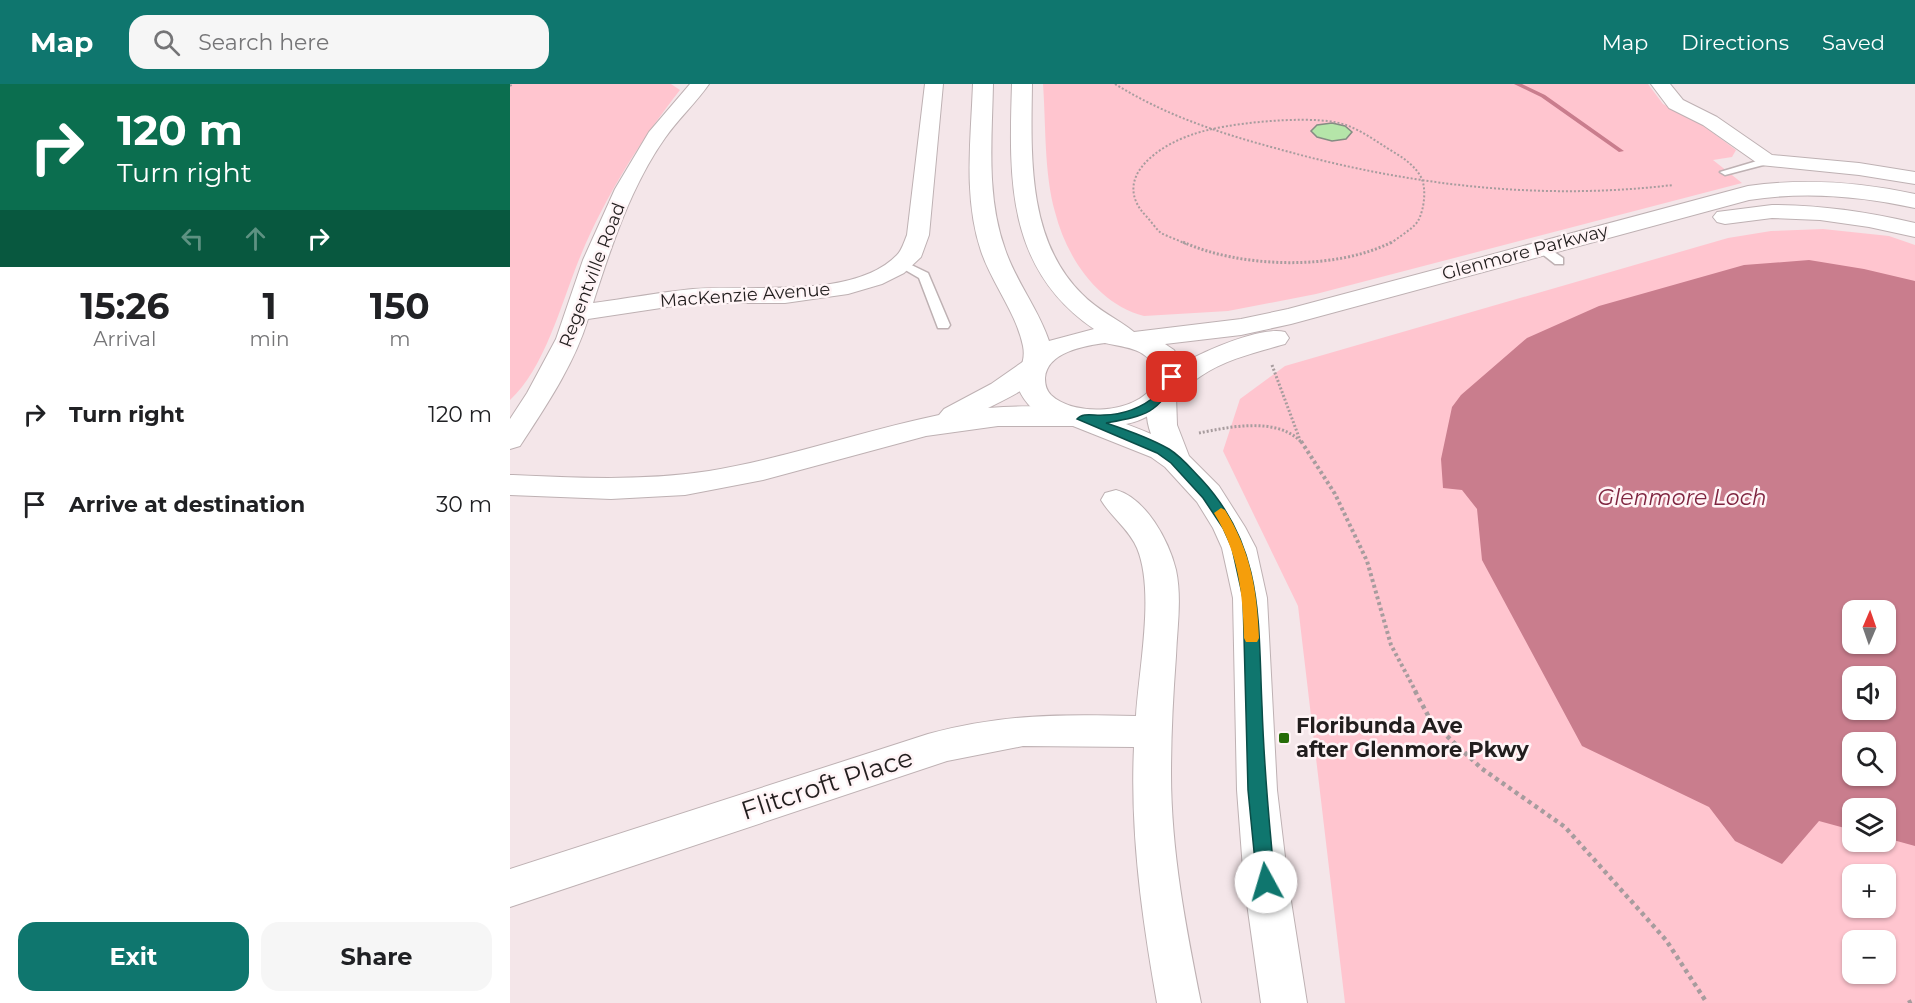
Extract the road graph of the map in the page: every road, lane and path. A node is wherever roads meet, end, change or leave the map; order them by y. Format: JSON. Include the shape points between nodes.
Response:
{"nodes":[{"id":1,"x":700,"y":84,"type":"edge"},
{"id":2,"x":934,"y":84,"type":"edge"},
{"id":3,"x":983,"y":84,"type":"edge"},
{"id":4,"x":1022,"y":84,"type":"edge"},
{"id":5,"x":1115,"y":84,"type":"edge"},
{"id":6,"x":1660,"y":84,"type":"edge"},
{"id":7,"x":1211,"y":129,"type":"junction"},
{"id":8,"x":1767,"y":161,"type":"junction"},
{"id":9,"x":1725,"y":172,"type":"joint"},
{"id":10,"x":1915,"y":178,"type":"edge"},
{"id":11,"x":1423,"y":180,"type":"junction"},
{"id":12,"x":1915,"y":201,"type":"edge"},
{"id":13,"x":1915,"y":230,"type":"edge"},
{"id":14,"x":1550,"y":254,"type":"junction"},
{"id":15,"x":901,"y":264,"type":"junction"},
{"id":16,"x":578,"y":312,"type":"junction"},
{"id":17,"x":943,"y":325,"type":"dead end"},
{"id":18,"x":1130,"y":338,"type":"junction"},
{"id":19,"x":1256,"y":344,"type":"junction"},
{"id":20,"x":1037,"y":363,"type":"junction"},
{"id":21,"x":1165,"y":393,"type":"junction"},
{"id":22,"x":1077,"y":418,"type":"junction"},
{"id":23,"x":928,"y":426,"type":"junction"},
{"id":24,"x":510,"y":440,"type":"edge"},
{"id":25,"x":1300,"y":440,"type":"junction"},
{"id":26,"x":1171,"y":450,"type":"junction"},
{"id":27,"x":511,"y":480,"type":"edge"},
{"id":28,"x":1116,"y":500,"type":"dead end"},
{"id":29,"x":1154,"y":732,"type":"junction"},
{"id":30,"x":510,"y":888,"type":"edge"},
{"id":31,"x":1915,"y":1000,"type":"edge"},
{"id":32,"x":1179,"y":1003,"type":"edge"},
{"id":33,"x":1284,"y":1003,"type":"edge"},
{"id":34,"x":1707,"y":1003,"type":"edge"},
{"id":35,"x":1908,"y":1003,"type":"edge"}],
"edges":[{"from":1,"to":16,"type":"street","name":"Regentville Road","via":[[656,136],[626,189],[595,260]]},
{"from":2,"to":15,"type":"street","name":"MacKenzie Avenue","via":[[918,235],[914,250]]},
{"from":3,"to":20,"type":"main road","via":[[984,214],[992,249],[1034,332]]},
{"from":4,"to":18,"type":"main road","via":[[1020,182],[1025,212],[1035,236],[1066,292],[1093,316]]},
{"from":5,"to":7,"type":"path","via":[[1177,117]]},
{"from":6,"to":8,"type":"street","via":[[1676,104],[1710,121]]},
{"from":7,"to":11,"type":"path","via":[[1327,162]]},
{"from":7,"to":11,"type":"path","via":[[1254,123],[1340,122],[1405,158]]},
{"from":7,"to":11,"type":"path","via":[[1154,154],[1134,179],[1132,192],[1136,207],[1162,233],[1210,253],[1271,263],[1334,260],[1362,254],[1406,233],[1419,220],[1427,207]]},
{"from":8,"to":9,"type":"lane"},
{"from":8,"to":10,"type":"street"},
{"from":9,"to":11,"type":"path","via":[[1663,187],[1584,193]]},
{"from":12,"to":14,"type":"main road","name":"Glenmore Parkway","via":[[1837,188],[1762,190]]},
{"from":13,"to":14,"type":"main road","name":"Glenmore Parkway","via":[[1834,215],[1751,213]]},
{"from":14,"to":18,"type":"main road","name":"Glenmore Parkway","via":[[1241,327]]},
{"from":14,"to":19,"type":"main road","name":"Glenmore Parkway"},
{"from":15,"to":16,"type":"street","name":"MacKenzie Avenue","via":[[874,279],[825,291],[785,296],[694,296]]},
{"from":15,"to":17,"type":"lane","via":[[924,276]]},
{"from":16,"to":24,"type":"street","name":"Regentville Road","via":[[546,384]]},
{"from":18,"to":20,"type":"main road","via":[[1105,335],[1067,342]]},
{"from":18,"to":21,"type":"main road","via":[[1152,346],[1170,365],[1172,377]]},
{"from":19,"to":21,"type":"main road","name":"Glenmore Parkway","via":[[1199,365],[1181,375]]},
{"from":19,"to":25,"type":"path","via":[[1269,358]]},
{"from":20,"to":22,"type":"main road","via":[[1031,379],[1041,402]]},
{"from":20,"to":23,"type":"main road","via":[[1001,390]]},
{"from":21,"to":22,"type":"main road","via":[[1148,407],[1128,415]]},
{"from":21,"to":26,"type":"main road","via":[[1162,425]]},
{"from":22,"to":23,"type":"main road","via":[[1014,415]]},
{"from":22,"to":26,"type":"main road"},
{"from":23,"to":27,"type":"main road","via":[[709,481],[594,490]]},
{"from":25,"to":26,"type":"path","via":[[1278,429],[1245,424]]},
{"from":25,"to":34,"type":"path","via":[[1335,494],[1367,561],[1391,645],[1431,721],[1481,768],[1565,827],[1666,940]]},
{"from":26,"to":33,"type":"main road","via":[[1220,512],[1239,548],[1246,574],[1257,790]]},
{"from":28,"to":29,"type":"street","via":[[1147,536],[1162,581],[1164,602]]},
{"from":29,"to":30,"type":"street","name":"Flitcroft Place","via":[[1054,729],[968,739]]},
{"from":29,"to":32,"type":"street","via":[[1153,810],[1159,891]]},
{"from":31,"to":35,"type":"path"}]}
